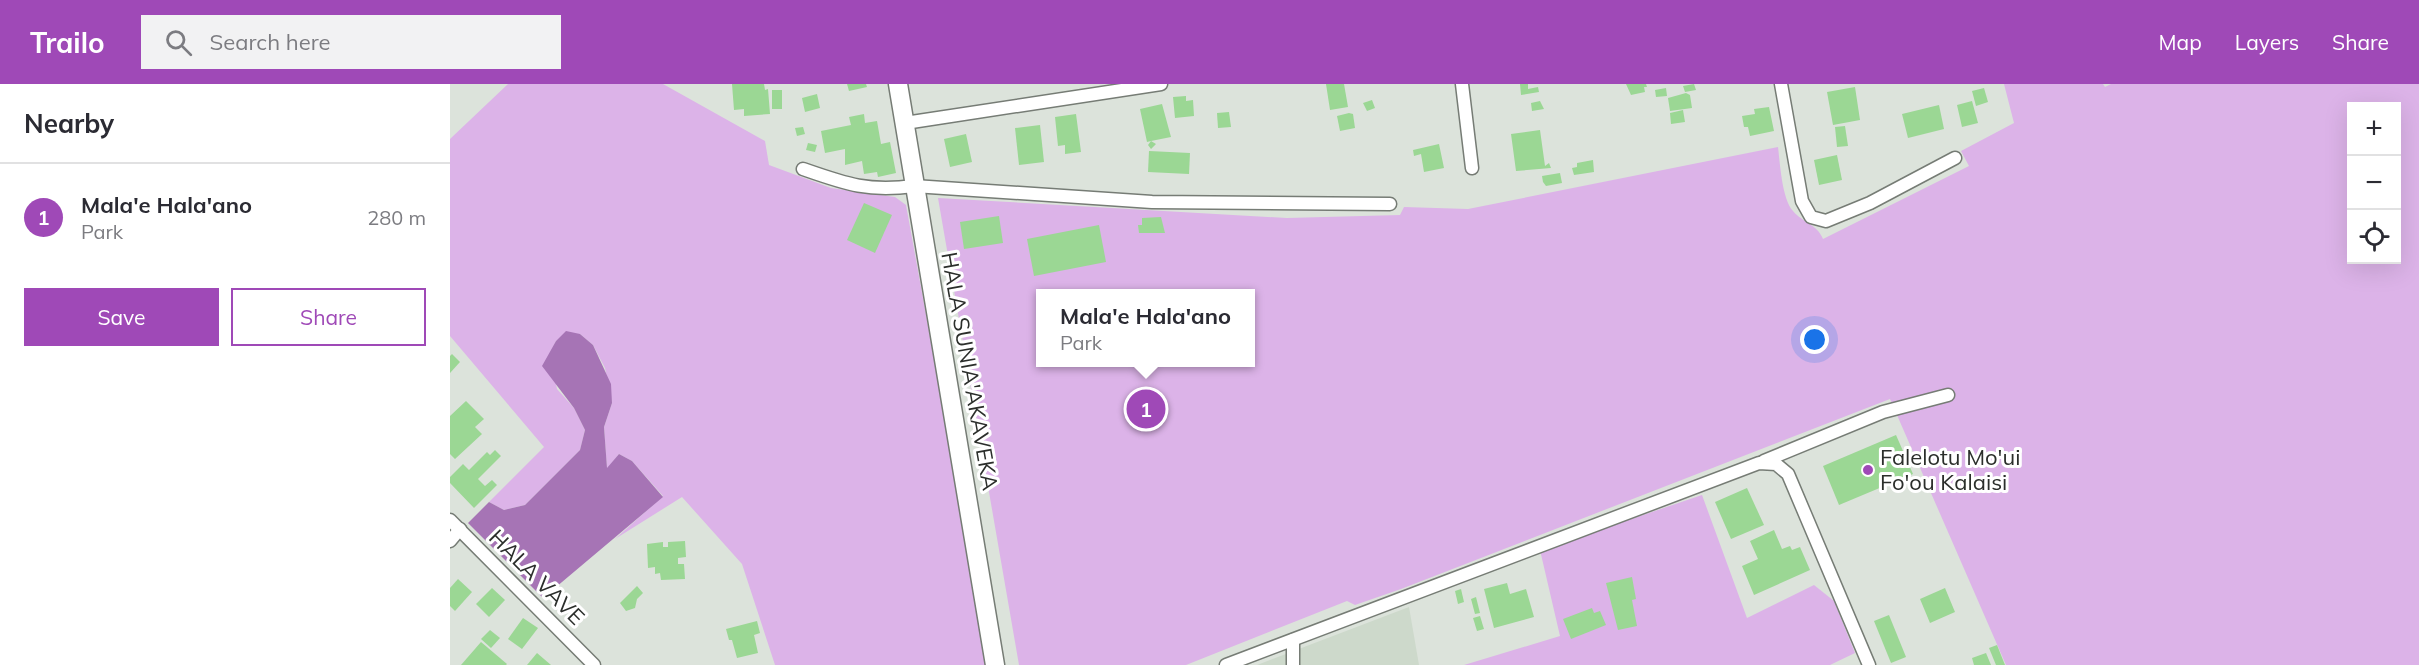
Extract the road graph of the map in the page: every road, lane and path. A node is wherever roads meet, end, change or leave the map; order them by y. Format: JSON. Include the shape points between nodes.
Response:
{"nodes":[{"id":1,"x":898,"y":84,"type":"edge"},
{"id":2,"x":1161,"y":84,"type":"edge"},
{"id":3,"x":1462,"y":84,"type":"edge"},
{"id":4,"x":1781,"y":84,"type":"edge"},
{"id":5,"x":904,"y":123,"type":"junction"},
{"id":6,"x":1955,"y":158,"type":"dead end"},
{"id":7,"x":1472,"y":168,"type":"dead end"},
{"id":8,"x":803,"y":169,"type":"dead end"},
{"id":9,"x":915,"y":186,"type":"junction"},
{"id":10,"x":1390,"y":204,"type":"dead end"},
{"id":11,"x":1948,"y":395,"type":"dead end"},
{"id":12,"x":1759,"y":464,"type":"junction"},
{"id":13,"x":450,"y":520,"type":"edge"},
{"id":14,"x":460,"y":529,"type":"junction"},
{"id":15,"x":450,"y":541,"type":"edge"},
{"id":16,"x":1293,"y":640,"type":"junction"},
{"id":17,"x":594,"y":665,"type":"edge"},
{"id":18,"x":995,"y":665,"type":"edge"},
{"id":19,"x":1226,"y":665,"type":"edge"},
{"id":20,"x":1293,"y":665,"type":"edge"},
{"id":21,"x":1869,"y":665,"type":"edge"}],
"edges":[{"from":1,"to":5,"type":"street","name":"HALA SUNIA'AKAVEKA"},
{"from":2,"to":5,"type":"street"},
{"from":3,"to":7,"type":"street"},
{"from":4,"to":6,"type":"street","via":[[1802,201],[1811,217],[1826,221],[1870,203]]},
{"from":5,"to":9,"type":"street","name":"HALA SUNIA'AKAVEKA"},
{"from":8,"to":9,"type":"street","via":[[846,184],[882,190]]},
{"from":9,"to":10,"type":"street","via":[[1152,202]]},
{"from":9,"to":18,"type":"street","name":"HALA SUNIA'AKAVEKA"},
{"from":11,"to":12,"type":"street","via":[[1882,412]]},
{"from":12,"to":16,"type":"street"},
{"from":12,"to":21,"type":"street","via":[[1776,464],[1788,474]]},
{"from":13,"to":14,"type":"street","name":"HALA VAVE"},
{"from":14,"to":15,"type":"street"},
{"from":14,"to":17,"type":"street","name":"HALA VAVE"},
{"from":16,"to":19,"type":"street"},
{"from":16,"to":20,"type":"street"}]}
